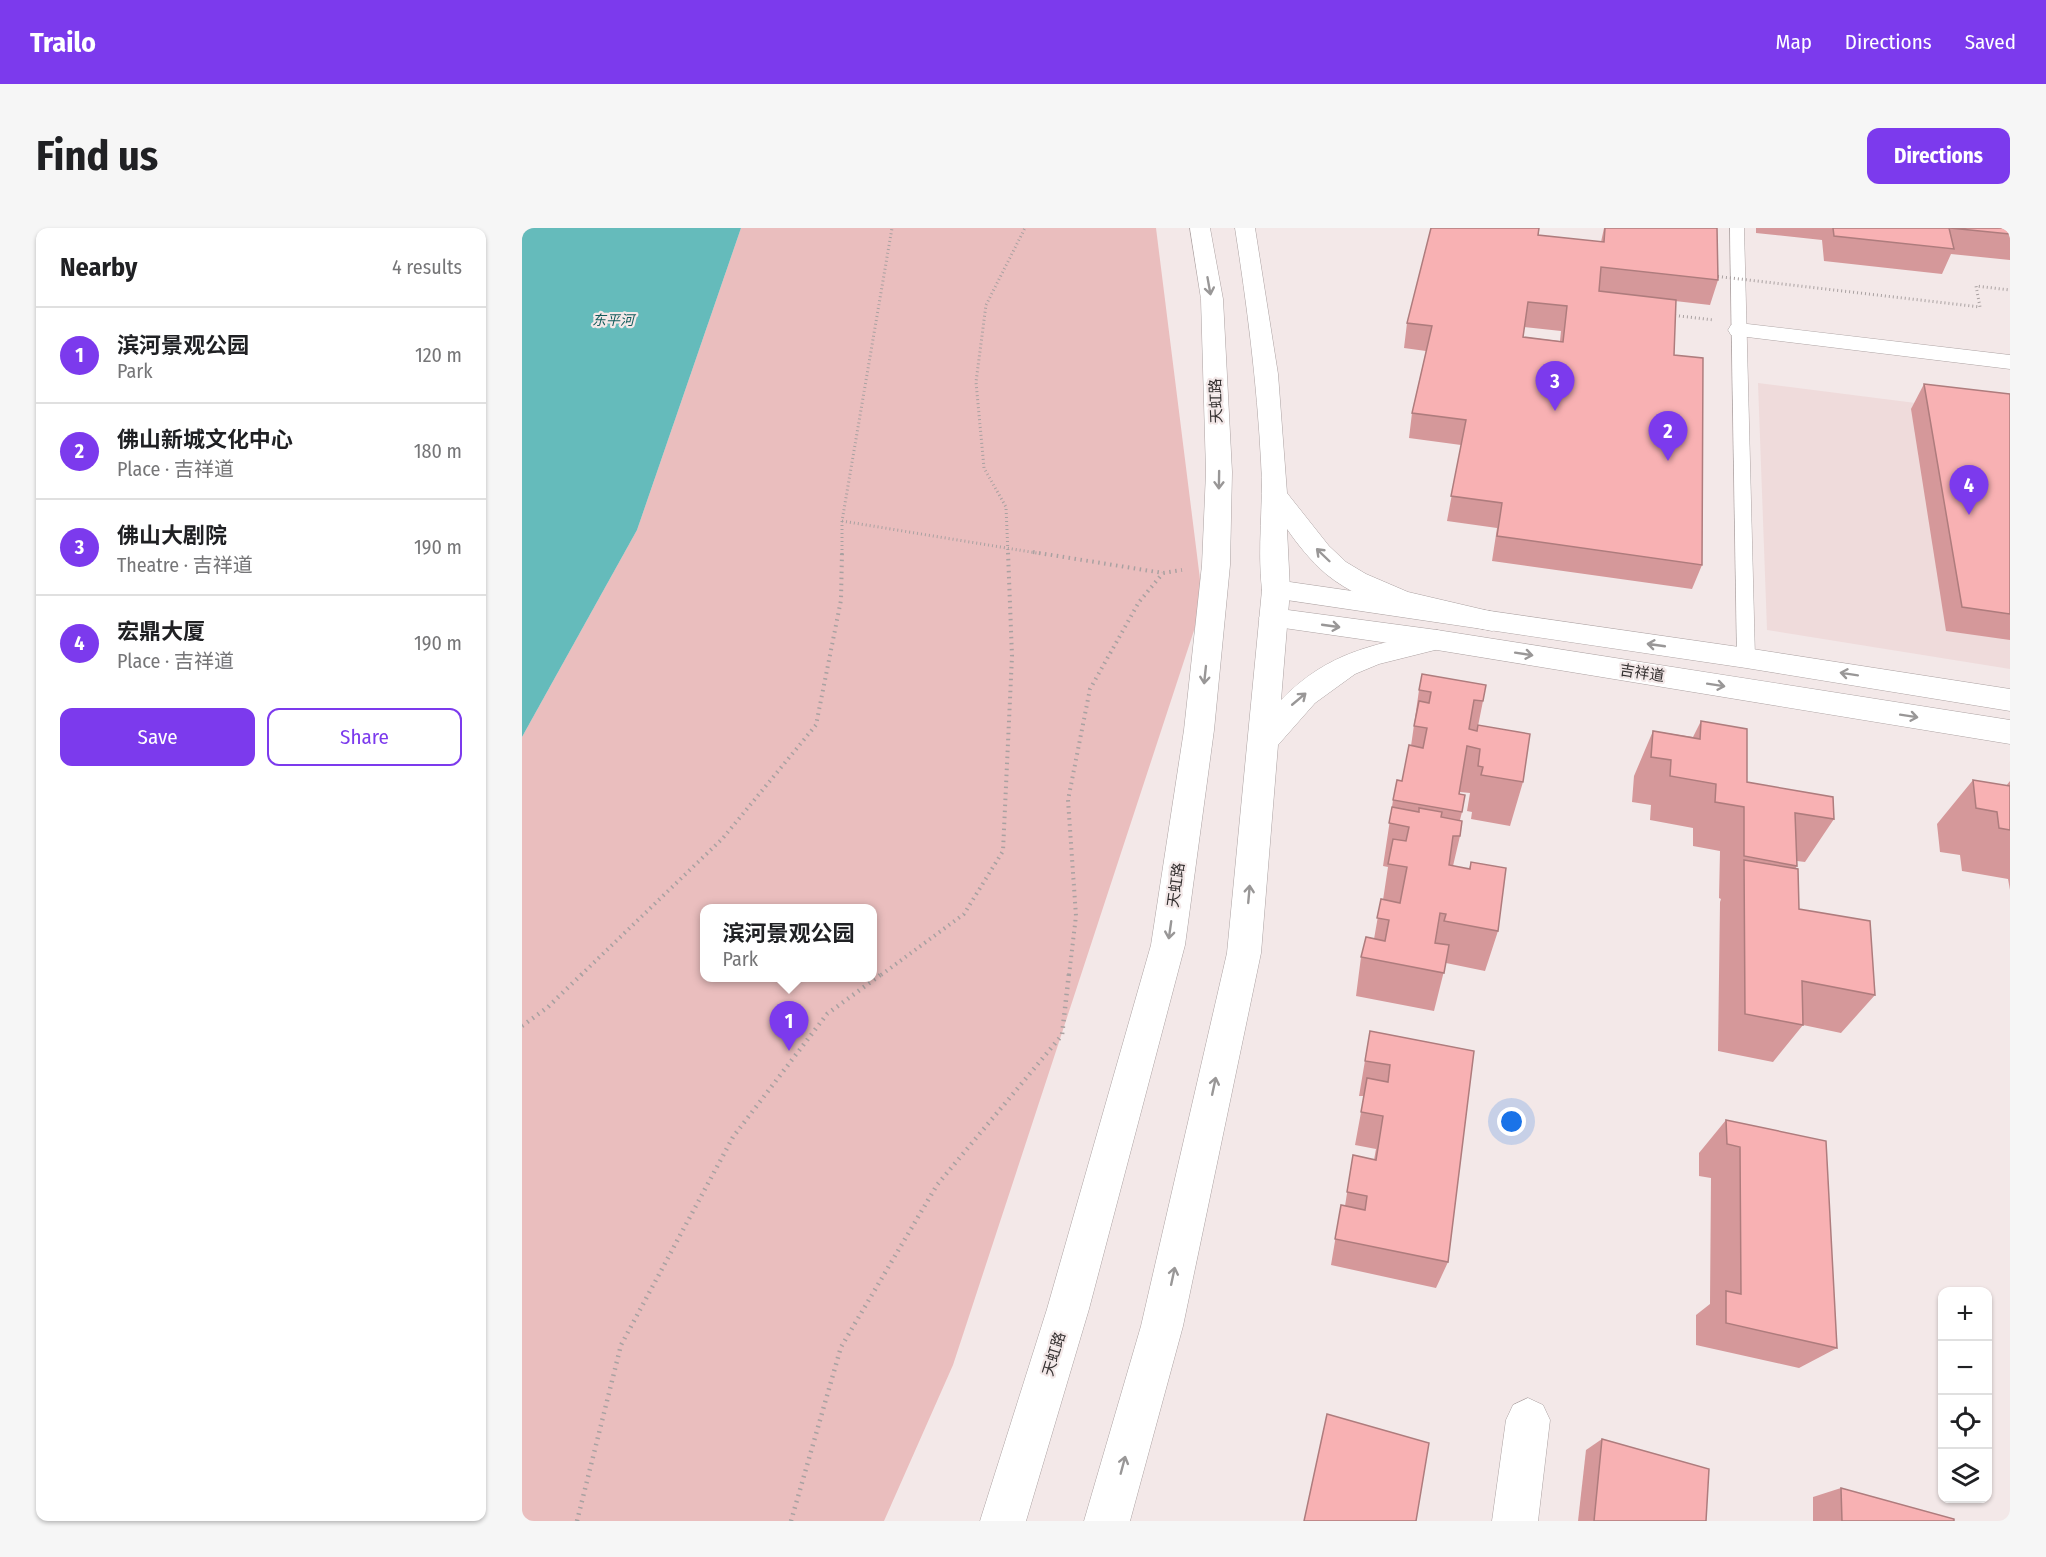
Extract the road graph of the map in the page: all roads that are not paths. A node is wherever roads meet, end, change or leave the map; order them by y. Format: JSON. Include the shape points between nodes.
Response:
{"nodes":[{"id":1,"x":1200,"y":228,"type":"edge"},
{"id":2,"x":1245,"y":228,"type":"edge"},
{"id":3,"x":1737,"y":228,"type":"edge"},
{"id":4,"x":1739,"y":327,"type":"junction"},
{"id":5,"x":2010,"y":362,"type":"edge"},
{"id":6,"x":1274,"y":493,"type":"junction"},
{"id":7,"x":1275,"y":604,"type":"junction"},
{"id":8,"x":1492,"y":621,"type":"junction"},
{"id":9,"x":1437,"y":640,"type":"junction"},
{"id":10,"x":1746,"y":658,"type":"junction"},
{"id":11,"x":2010,"y":700,"type":"edge"},
{"id":12,"x":2010,"y":732,"type":"edge"},
{"id":13,"x":1261,"y":744,"type":"junction"},
{"id":14,"x":1528,"y":1420,"type":"dead end"},
{"id":15,"x":1003,"y":1521,"type":"edge"},
{"id":16,"x":1107,"y":1521,"type":"edge"},
{"id":17,"x":1515,"y":1521,"type":"edge"}],
"edges":[{"from":1,"to":15,"type":"main road","name":"天虹路","one_way":true,"via":[[1212,299],[1219,472],[1216,565],[1199,730],[1168,945],[1068,1309]]},
{"from":2,"to":6,"type":"main road","via":[[1257,299]]},
{"from":3,"to":4,"type":"lane"},
{"from":4,"to":5,"type":"main road"},
{"from":4,"to":10,"type":"lane"},
{"from":6,"to":7,"type":"main road"},
{"from":8,"to":6,"type":"main road","one_way":true,"via":[[1379,594],[1345,574],[1319,552]]},
{"from":7,"to":8,"type":"main road","name":"吉祥道"},
{"from":7,"to":9,"type":"main road","name":"吉祥道","one_way":true},
{"from":7,"to":13,"type":"main road"},
{"from":10,"to":8,"type":"main road","name":"吉祥道","one_way":true},
{"from":9,"to":12,"type":"main road","name":"吉祥道","one_way":true},
{"from":13,"to":9,"type":"main road","one_way":true,"via":[[1292,705],[1329,675],[1359,660]]},
{"from":11,"to":10,"type":"main road","name":"吉祥道","one_way":true},
{"from":16,"to":13,"type":"main road","one_way":true,"via":[[1162,1326],[1244,953]]},
{"from":14,"to":17,"type":"main road"}]}
